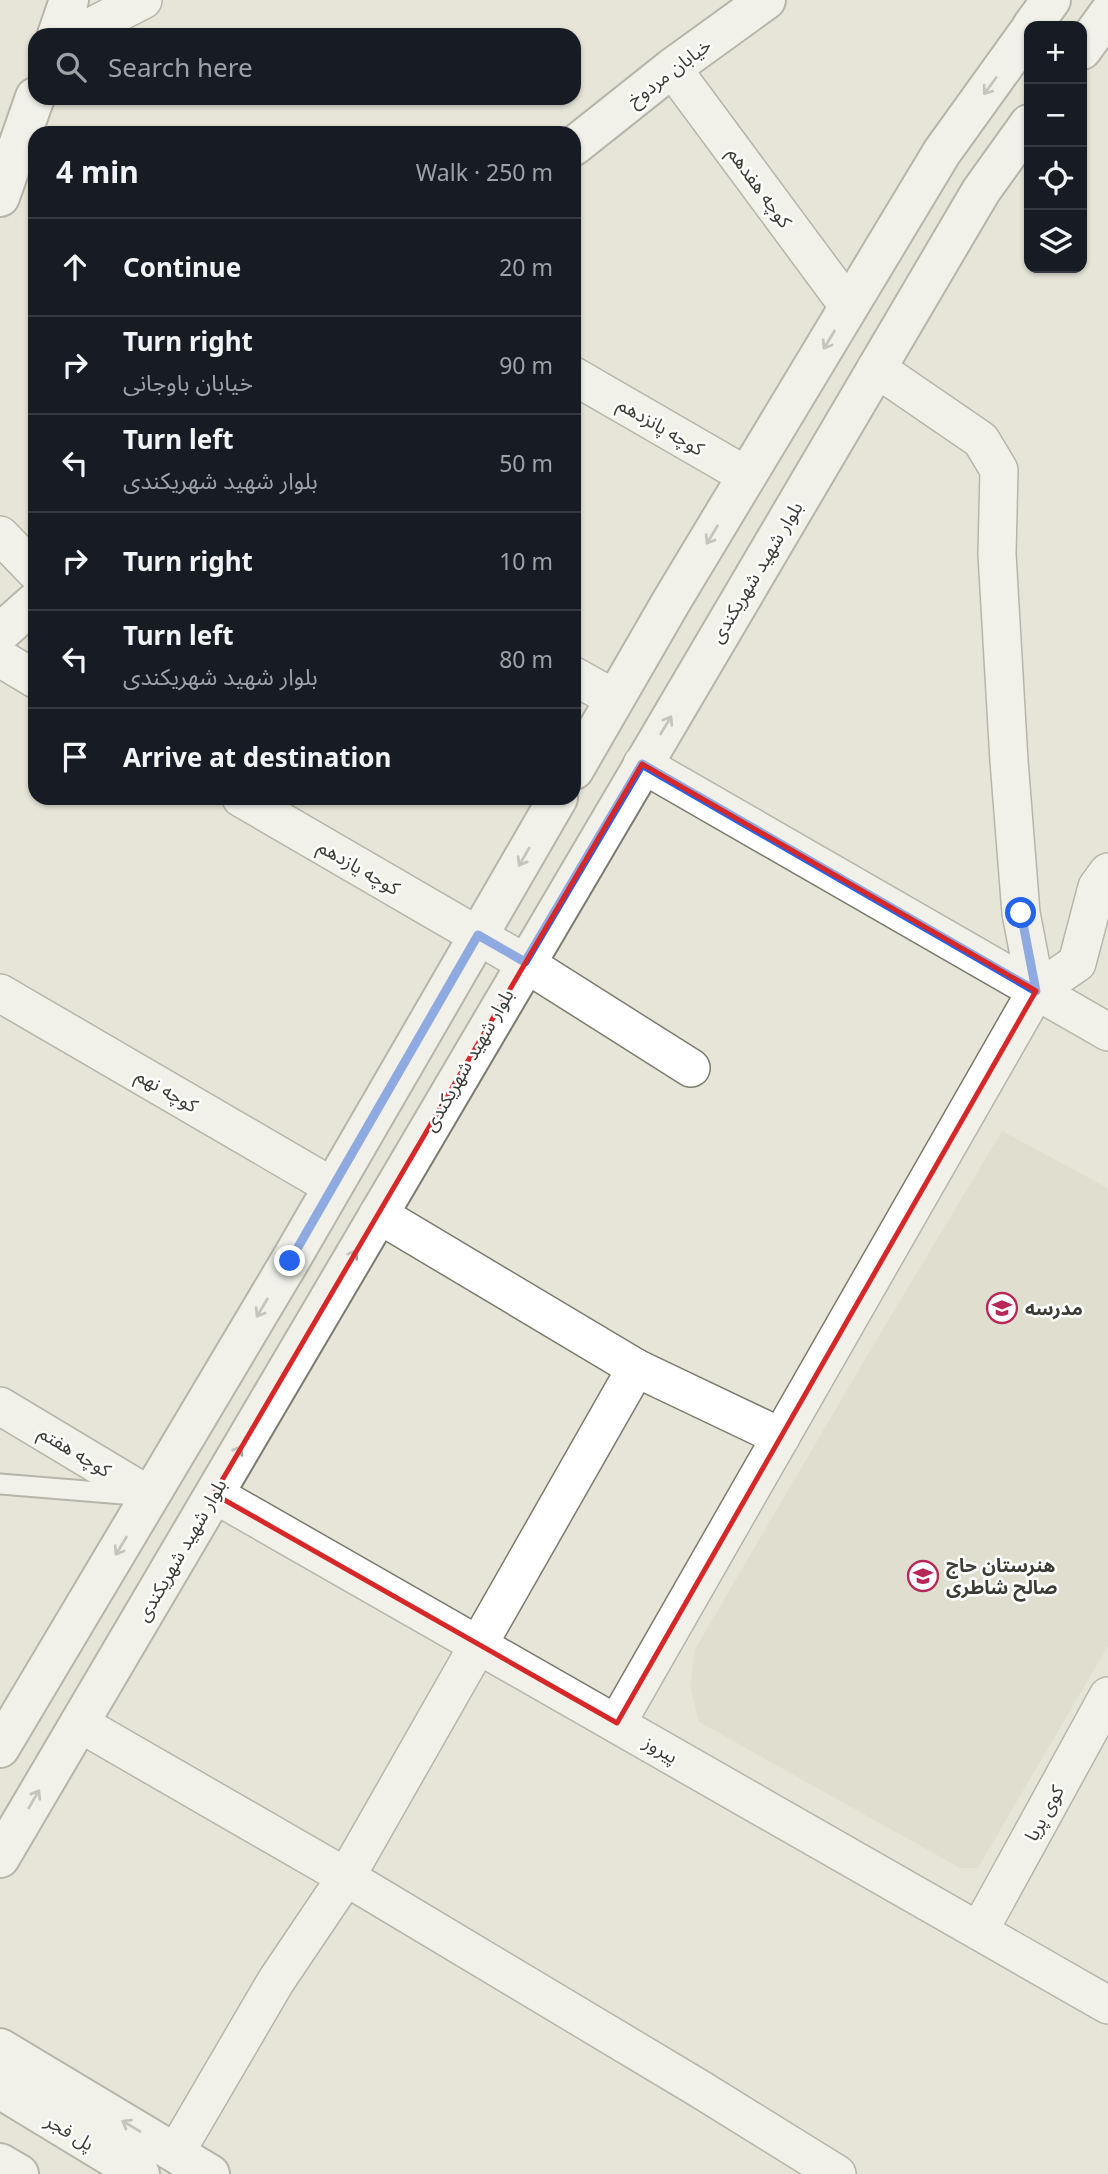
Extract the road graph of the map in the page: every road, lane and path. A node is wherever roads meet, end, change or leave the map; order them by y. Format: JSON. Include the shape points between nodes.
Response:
{"nodes":[{"id":1,"x":69,"y":0,"type":"edge"},
{"id":2,"x":143,"y":0,"type":"edge"},
{"id":3,"x":766,"y":0,"type":"edge"},
{"id":4,"x":1051,"y":0,"type":"edge"},
{"id":5,"x":1108,"y":14,"type":"edge"},
{"id":6,"x":1036,"y":21,"type":"edge"},
{"id":7,"x":59,"y":28,"type":"edge"},
{"id":8,"x":89,"y":28,"type":"edge"},
{"id":9,"x":1024,"y":38,"type":"edge"},
{"id":10,"x":1087,"y":43,"type":"edge"},
{"id":11,"x":672,"y":68,"type":"junction"},
{"id":12,"x":32,"y":105,"type":"edge"},
{"id":13,"x":1024,"y":131,"type":"edge"},
{"id":14,"x":581,"y":140,"type":"edge"},
{"id":15,"x":0,"y":197,"type":"edge"},
{"id":16,"x":849,"y":307,"type":"junction"},
{"id":17,"x":876,"y":368,"type":"junction"},
{"id":18,"x":581,"y":380,"type":"edge"},
{"id":19,"x":747,"y":476,"type":"junction"},
{"id":20,"x":0,"y":535,"type":"edge"},
{"id":21,"x":28,"y":564,"type":"edge"},
{"id":22,"x":28,"y":608,"type":"edge"},
{"id":23,"x":0,"y":632,"type":"edge"},
{"id":24,"x":0,"y":658,"type":"edge"},
{"id":25,"x":28,"y":675,"type":"edge"},
{"id":26,"x":581,"y":680,"type":"edge"},
{"id":27,"x":615,"y":699,"type":"junction"},
{"id":28,"x":581,"y":758,"type":"edge"},
{"id":29,"x":642,"y":764,"type":"junction"},
{"id":30,"x":253,"y":805,"type":"edge"},
{"id":31,"x":554,"y":805,"type":"edge"},
{"id":32,"x":1108,"y":872,"type":"edge"},
{"id":33,"x":478,"y":935,"type":"junction"},
{"id":34,"x":525,"y":962,"type":"junction"},
{"id":35,"x":1036,"y":991,"type":"junction"},
{"id":36,"x":0,"y":993,"type":"edge"},
{"id":37,"x":1108,"y":1032,"type":"edge"},
{"id":38,"x":691,"y":1068,"type":"dead end"},
{"id":39,"x":333,"y":1187,"type":"junction"},
{"id":40,"x":377,"y":1214,"type":"junction"},
{"id":41,"x":636,"y":1368,"type":"junction"},
{"id":42,"x":0,"y":1406,"type":"edge"},
{"id":43,"x":781,"y":1437,"type":"junction"},
{"id":44,"x":0,"y":1484,"type":"edge"},
{"id":45,"x":214,"y":1494,"type":"junction"},
{"id":46,"x":150,"y":1496,"type":"junction"},
{"id":47,"x":478,"y":1644,"type":"junction"},
{"id":48,"x":1108,"y":1696,"type":"edge"},
{"id":49,"x":79,"y":1723,"type":"junction"},
{"id":50,"x":617,"y":1723,"type":"junction"},
{"id":51,"x":4,"y":1733,"type":"edge"},
{"id":52,"x":0,"y":1858,"type":"edge"},
{"id":53,"x":345,"y":1877,"type":"junction"},
{"id":54,"x":979,"y":1931,"type":"junction"},
{"id":55,"x":1108,"y":2005,"type":"edge"},
{"id":56,"x":0,"y":2048,"type":"edge"},
{"id":57,"x":0,"y":2089,"type":"edge"},
{"id":58,"x":0,"y":2118,"type":"edge"},
{"id":59,"x":176,"y":2152,"type":"junction"},
{"id":60,"x":0,"y":2163,"type":"edge"},
{"id":61,"x":19,"y":2174,"type":"edge"},
{"id":62,"x":93,"y":2174,"type":"edge"},
{"id":63,"x":140,"y":2174,"type":"edge"},
{"id":64,"x":210,"y":2174,"type":"edge"},
{"id":65,"x":837,"y":2174,"type":"edge"}],
"edges":[{"from":1,"to":7,"type":"main road"},
{"from":2,"to":8,"type":"street"},
{"from":3,"to":11,"type":"main road","name":"خیابان مردوخ"},
{"from":4,"to":6,"type":"main road"},
{"from":5,"to":10,"type":"main road"},
{"from":9,"to":16,"type":"main road","one_way":true,"via":[[942,152]]},
{"from":11,"to":14,"type":"main road","name":"خیابان مردوخ"},
{"from":11,"to":16,"type":"street","name":"کوچه هفدهم"},
{"from":12,"to":15,"type":"main road"},
{"from":13,"to":17,"type":"main road","name":"بلوار شهید شهریکندی","via":[[981,191]]},
{"from":16,"to":19,"type":"main road","one_way":true},
{"from":29,"to":17,"type":"main road","name":"بلوار شهید شهریکندی","one_way":true},
{"from":17,"to":35,"type":"street","via":[[981,440],[999,470],[997,554],[1009,761],[1021,913]]},
{"from":18,"to":19,"type":"street","name":"کوچه پانزدهم"},
{"from":19,"to":27,"type":"main road","one_way":true},
{"from":20,"to":21,"type":"street"},
{"from":22,"to":23,"type":"main road"},
{"from":24,"to":25,"type":"street"},
{"from":26,"to":27,"type":"street"},
{"from":27,"to":28,"type":"main road"},
{"from":29,"to":34,"type":"main road","name":"بلوار شهید شهریکندی"},
{"from":29,"to":35,"type":"street"},
{"from":30,"to":33,"type":"street","name":"کوچه یازدهم"},
{"from":31,"to":33,"type":"main road","one_way":true},
{"from":32,"to":35,"type":"street","via":[[1097,887],[1077,962]]},
{"from":33,"to":34,"type":"street","name":"کوچه یازدهم"},
{"from":33,"to":39,"type":"main road"},
{"from":34,"to":38,"type":"street","name":"کوچه یازدهم"},
{"from":34,"to":40,"type":"main road","name":"بلوار شهید شهریکندی"},
{"from":35,"to":37,"type":"street"},
{"from":35,"to":43,"type":"street"},
{"from":36,"to":39,"type":"street","name":"کوچه نهم"},
{"from":39,"to":46,"type":"main road","one_way":true},
{"from":40,"to":41,"type":"street"},
{"from":45,"to":40,"type":"main road","name":"بلوار شهید شهریکندی","one_way":true},
{"from":41,"to":43,"type":"street"},
{"from":41,"to":47,"type":"street"},
{"from":42,"to":46,"type":"street","name":"کوچه هفتم"},
{"from":43,"to":50,"type":"street"},
{"from":44,"to":46,"type":"lane"},
{"from":45,"to":47,"type":"street","name":"پیروز"},
{"from":45,"to":49,"type":"main road","name":"بلوار شهید شهریکندی"},
{"from":46,"to":51,"type":"main road","one_way":true},
{"from":47,"to":50,"type":"street","name":"پیروز"},
{"from":47,"to":53,"type":"street"},
{"from":48,"to":54,"type":"street","name":"کوی پریا"},
{"from":52,"to":49,"type":"main road","name":"بلوار شهید شهریکندی","one_way":true},
{"from":49,"to":53,"type":"street"},
{"from":50,"to":54,"type":"street","name":"پیروز"},
{"from":53,"to":59,"type":"street","via":[[276,1981]]},
{"from":53,"to":65,"type":"street"},
{"from":54,"to":55,"type":"street","name":"پیروز"},
{"from":59,"to":56,"type":"main road","one_way":true},
{"from":57,"to":63,"type":"main road","name":"پل فجر"},
{"from":58,"to":62,"type":"main road"},
{"from":59,"to":64,"type":"main road"},
{"from":60,"to":61,"type":"main road"}]}
